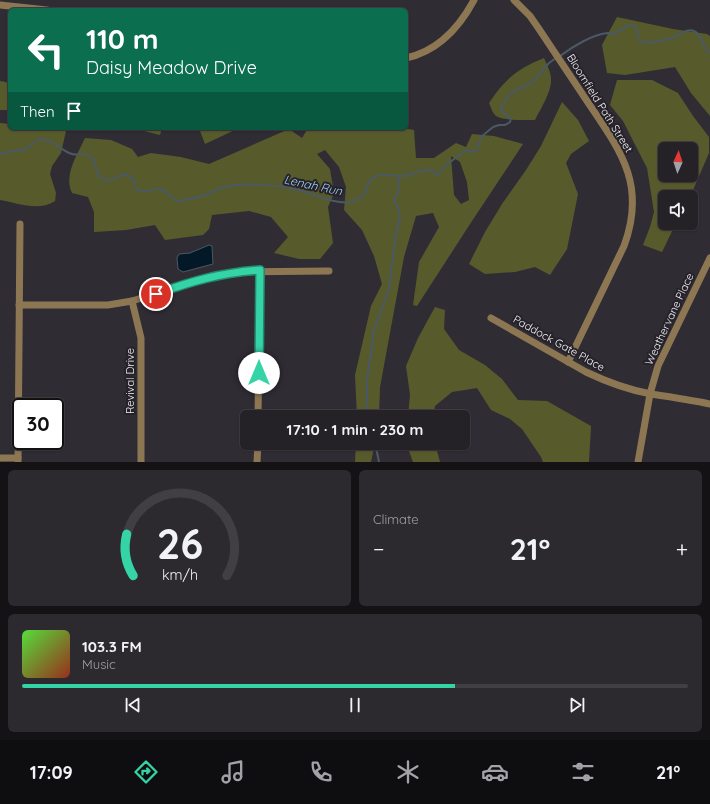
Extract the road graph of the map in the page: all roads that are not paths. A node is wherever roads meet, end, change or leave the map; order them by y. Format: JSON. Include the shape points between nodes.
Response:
{"nodes":[{"id":1,"x":474,"y":0,"type":"edge"},
{"id":2,"x":514,"y":0,"type":"edge"},
{"id":3,"x":0,"y":5,"type":"edge"},
{"id":4,"x":28,"y":8,"type":"edge"},
{"id":5,"x":408,"y":57,"type":"edge"},
{"id":6,"x":20,"y":224,"type":"dead end"},
{"id":7,"x":710,"y":258,"type":"edge"},
{"id":8,"x":260,"y":270,"type":"junction"},
{"id":9,"x":329,"y":271,"type":"dead end"},
{"id":10,"x":132,"y":301,"type":"junction"},
{"id":11,"x":19,"y":305,"type":"junction"},
{"id":12,"x":491,"y":318,"type":"dead end"},
{"id":13,"x":568,"y":362,"type":"junction"},
{"id":14,"x":650,"y":394,"type":"junction"},
{"id":15,"x":710,"y":404,"type":"edge"},
{"id":16,"x":258,"y":410,"type":"edge"},
{"id":17,"x":258,"y":450,"type":"edge"},
{"id":18,"x":0,"y":458,"type":"edge"},
{"id":19,"x":18,"y":460,"type":"edge"},
{"id":20,"x":141,"y":462,"type":"edge"},
{"id":21,"x":257,"y":462,"type":"edge"},
{"id":22,"x":638,"y":462,"type":"edge"}],
"edges":[{"from":1,"to":5,"type":"street","via":[[450,34],[433,47]]},
{"from":2,"to":13,"type":"street","name":"Bloomfield Path Street","via":[[530,16],[616,145],[627,167],[631,189],[632,223],[624,246]]},
{"from":3,"to":4,"type":"street"},
{"from":6,"to":11,"type":"street"},
{"from":7,"to":14,"type":"street","name":"Weathervane Place","via":[[658,366]]},
{"from":8,"to":9,"type":"street"},
{"from":8,"to":10,"type":"street","via":[[208,277]]},
{"from":8,"to":16,"type":"street"},
{"from":10,"to":11,"type":"street","via":[[100,305]]},
{"from":10,"to":20,"type":"street","name":"Revival Drive","via":[[141,338]]},
{"from":11,"to":19,"type":"street"},
{"from":12,"to":13,"type":"street","name":"Paddock Gate Place"},
{"from":13,"to":14,"type":"street","name":"Paddock Gate Place","via":[[602,380]]},
{"from":14,"to":15,"type":"street","name":"Paddock Gate Place"},
{"from":14,"to":22,"type":"street","name":"Weathervane Place"},
{"from":17,"to":21,"type":"street"},
{"from":18,"to":19,"type":"street"}]}
